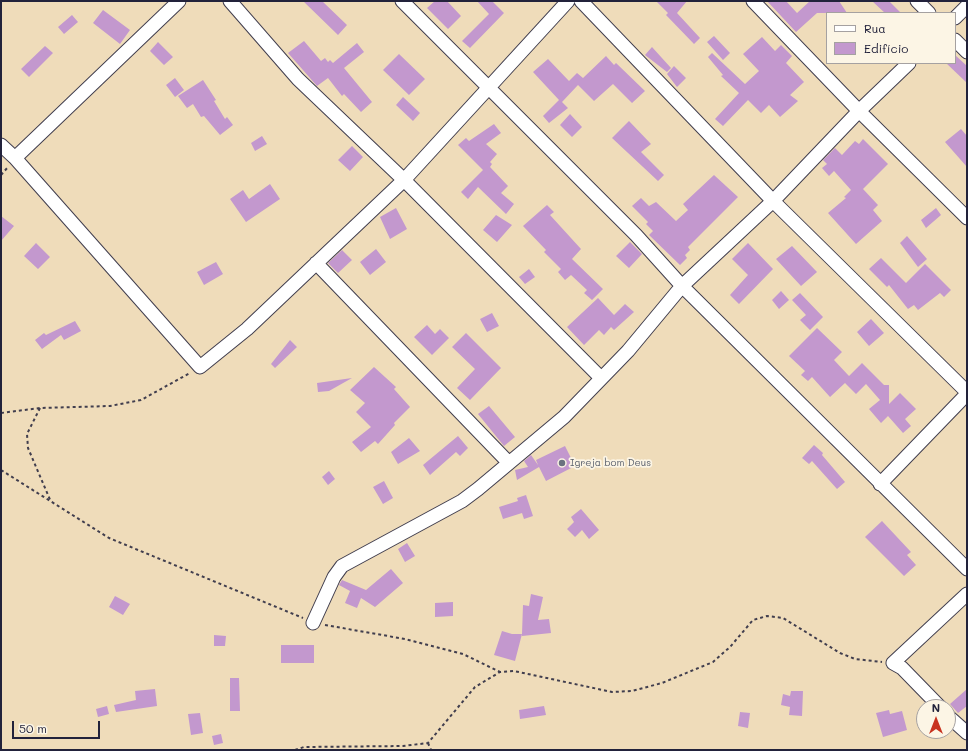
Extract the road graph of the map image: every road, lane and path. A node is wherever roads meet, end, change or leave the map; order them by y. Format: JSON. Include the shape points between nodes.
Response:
{"nodes":[{"id":1,"x":178,"y":1,"type":"edge"},
{"id":2,"x":230,"y":1,"type":"edge"},
{"id":3,"x":402,"y":1,"type":"edge"},
{"id":4,"x":568,"y":1,"type":"edge"},
{"id":5,"x":581,"y":1,"type":"edge"},
{"id":6,"x":752,"y":1,"type":"edge"},
{"id":7,"x":917,"y":1,"type":"edge"},
{"id":8,"x":967,"y":6,"type":"edge"},
{"id":9,"x":928,"y":12,"type":"edge"},
{"id":10,"x":956,"y":17,"type":"edge"},
{"id":11,"x":956,"y":41,"type":"edge"},
{"id":12,"x":967,"y":52,"type":"edge"},
{"id":13,"x":908,"y":64,"type":"edge"},
{"id":14,"x":489,"y":88,"type":"junction"},
{"id":15,"x":859,"y":111,"type":"junction"},
{"id":16,"x":1,"y":145,"type":"edge"},
{"id":17,"x":15,"y":158,"type":"junction"},
{"id":18,"x":404,"y":180,"type":"junction"},
{"id":19,"x":773,"y":201,"type":"junction"},
{"id":20,"x":967,"y":218,"type":"edge"},
{"id":21,"x":316,"y":263,"type":"junction"},
{"id":22,"x":682,"y":286,"type":"junction"},
{"id":23,"x":200,"y":367,"type":"junction"},
{"id":24,"x":601,"y":378,"type":"junction"},
{"id":25,"x":967,"y":393,"type":"edge"},
{"id":26,"x":40,"y":408,"type":"junction"},
{"id":27,"x":1,"y":413,"type":"edge"},
{"id":28,"x":509,"y":462,"type":"junction"},
{"id":29,"x":1,"y":470,"type":"edge"},
{"id":30,"x":880,"y":484,"type":"junction"},
{"id":31,"x":51,"y":503,"type":"junction"},
{"id":32,"x":967,"y":569,"type":"edge"},
{"id":33,"x":967,"y":594,"type":"edge"},
{"id":34,"x":314,"y":623,"type":"junction"},
{"id":35,"x":893,"y":663,"type":"junction"},
{"id":36,"x":500,"y":672,"type":"junction"},
{"id":37,"x":932,"y":699,"type":"edge"},
{"id":38,"x":956,"y":723,"type":"edge"},
{"id":39,"x":967,"y":733,"type":"edge"},
{"id":40,"x":428,"y":743,"type":"junction"},
{"id":41,"x":295,"y":750,"type":"edge"},
{"id":42,"x":431,"y":750,"type":"edge"}],
"edges":[{"from":1,"to":17,"type":"street"},
{"from":2,"to":18,"type":"street","via":[[298,79]]},
{"from":3,"to":14,"type":"street"},
{"from":4,"to":14,"type":"street"},
{"from":5,"to":19,"type":"street"},
{"from":6,"to":15,"type":"street"},
{"from":7,"to":9,"type":"street"},
{"from":8,"to":10,"type":"street"},
{"from":11,"to":12,"type":"street"},
{"from":13,"to":15,"type":"street"},
{"from":14,"to":18,"type":"street"},
{"from":14,"to":22,"type":"street","via":[[636,235]]},
{"from":15,"to":19,"type":"street"},
{"from":15,"to":20,"type":"street"},
{"from":16,"to":17,"type":"street"},
{"from":17,"to":23,"type":"street"},
{"from":18,"to":21,"type":"street"},
{"from":18,"to":24,"type":"street"},
{"from":19,"to":22,"type":"street"},
{"from":19,"to":25,"type":"street"},
{"from":21,"to":23,"type":"street","via":[[247,329]]},
{"from":21,"to":28,"type":"street"},
{"from":22,"to":24,"type":"street","via":[[628,351]]},
{"from":22,"to":30,"type":"street"},
{"from":23,"to":26,"type":"path","via":[[141,400],[110,406]]},
{"from":24,"to":28,"type":"street","via":[[564,417]]},
{"from":25,"to":30,"type":"street"},
{"from":26,"to":27,"type":"path"},
{"from":26,"to":31,"type":"path","via":[[27,434],[28,448]]},
{"from":28,"to":34,"type":"street","via":[[478,490],[462,500],[342,566],[334,577]]},
{"from":29,"to":31,"type":"path"},
{"from":30,"to":32,"type":"street"},
{"from":31,"to":34,"type":"path","via":[[109,538]]},
{"from":33,"to":35,"type":"street"},
{"from":34,"to":36,"type":"path","via":[[405,639],[462,654]]},
{"from":35,"to":36,"type":"path","via":[[855,659],[840,653],[783,618],[767,616],[753,620],[713,662],[662,683],[632,691],[612,692],[514,671]]},
{"from":35,"to":37,"type":"street","via":[[902,668]]},
{"from":36,"to":40,"type":"path","via":[[475,688]]},
{"from":38,"to":39,"type":"street"},
{"from":40,"to":41,"type":"path","via":[[403,746],[304,747]]},
{"from":40,"to":42,"type":"path"}]}
